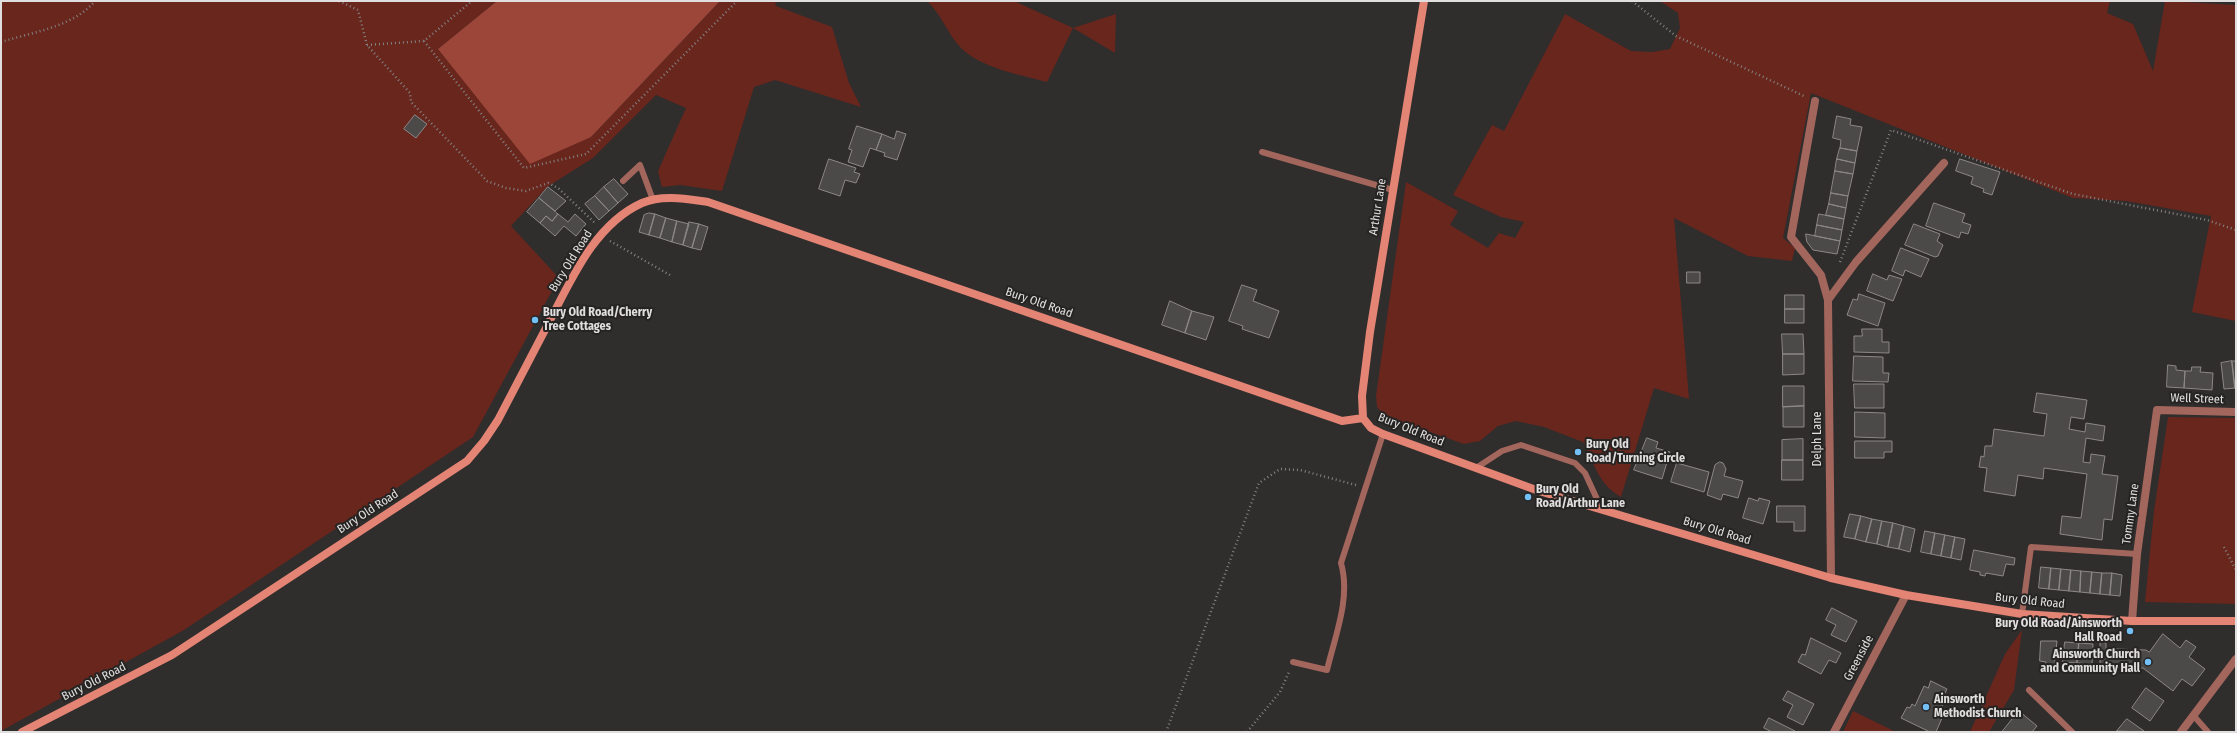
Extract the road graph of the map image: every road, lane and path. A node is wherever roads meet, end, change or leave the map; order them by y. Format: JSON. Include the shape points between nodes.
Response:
{"nodes":[{"id":1,"x":95,"y":1,"type":"edge"},
{"id":2,"x":339,"y":1,"type":"edge"},
{"id":3,"x":472,"y":1,"type":"edge"},
{"id":4,"x":738,"y":1,"type":"edge"},
{"id":5,"x":1424,"y":1,"type":"edge"},
{"id":6,"x":1632,"y":1,"type":"edge"},
{"id":7,"x":424,"y":41,"type":"junction"},
{"id":8,"x":1,"y":42,"type":"edge"},
{"id":9,"x":367,"y":45,"type":"junction"},
{"id":10,"x":1815,"y":101,"type":"joint"},
{"id":11,"x":1262,"y":152,"type":"dead end"},
{"id":12,"x":1944,"y":163,"type":"dead end"},
{"id":13,"x":623,"y":181,"type":"dead end"},
{"id":14,"x":1393,"y":190,"type":"junction"},
{"id":15,"x":653,"y":200,"type":"junction"},
{"id":16,"x":2236,"y":230,"type":"edge"},
{"id":17,"x":602,"y":233,"type":"junction"},
{"id":18,"x":1838,"y":268,"type":"dead end"},
{"id":19,"x":670,"y":275,"type":"dead end"},
{"id":20,"x":1828,"y":300,"type":"junction"},
{"id":21,"x":2157,"y":410,"type":"joint"},
{"id":22,"x":2236,"y":412,"type":"edge"},
{"id":23,"x":1363,"y":418,"type":"junction"},
{"id":24,"x":1384,"y":434,"type":"junction"},
{"id":25,"x":1476,"y":468,"type":"junction"},
{"id":26,"x":1364,"y":488,"type":"junction"},
{"id":27,"x":1602,"y":510,"type":"junction"},
{"id":28,"x":2224,"y":547,"type":"dead end"},
{"id":29,"x":2138,"y":554,"type":"junction"},
{"id":30,"x":2236,"y":570,"type":"edge"},
{"id":31,"x":1831,"y":578,"type":"junction"},
{"id":32,"x":1906,"y":595,"type":"junction"},
{"id":33,"x":2022,"y":614,"type":"junction"},
{"id":34,"x":2132,"y":621,"type":"junction"},
{"id":35,"x":2236,"y":621,"type":"edge"},
{"id":36,"x":2236,"y":659,"type":"edge"},
{"id":37,"x":1293,"y":662,"type":"joint"},
{"id":38,"x":2029,"y":690,"type":"dead end"},
{"id":39,"x":2193,"y":715,"type":"junction"},
{"id":40,"x":22,"y":732,"type":"edge"},
{"id":41,"x":1166,"y":732,"type":"edge"},
{"id":42,"x":1248,"y":732,"type":"edge"},
{"id":43,"x":1834,"y":732,"type":"edge"},
{"id":44,"x":2072,"y":732,"type":"edge"},
{"id":45,"x":2181,"y":732,"type":"edge"},
{"id":46,"x":2208,"y":732,"type":"edge"}],
"edges":[{"from":1,"to":8,"type":"path","via":[[76,19]]},
{"from":2,"to":9,"type":"path","via":[[358,10]]},
{"from":3,"to":7,"type":"path"},
{"from":4,"to":7,"type":"path","via":[[586,154],[524,168]]},
{"from":5,"to":14,"type":"street","name":"Arthur Lane"},
{"from":6,"to":10,"type":"path","via":[[1676,36]]},
{"from":7,"to":9,"type":"path"},
{"from":9,"to":17,"type":"path","via":[[410,93],[411,102],[487,181],[506,188],[526,191],[548,183],[558,188]]},
{"from":10,"to":20,"type":"street","name":"Delph Lane","via":[[1791,237],[1821,275]]},
{"from":11,"to":14,"type":"lane"},
{"from":12,"to":20,"type":"street","via":[[1856,262]]},
{"from":13,"to":15,"type":"lane","via":[[640,165]]},
{"from":14,"to":23,"type":"street","name":"Arthur Lane","via":[[1370,332],[1362,396]]},
{"from":15,"to":17,"type":"street","name":"Bury Old Road","via":[[643,202],[624,214]]},
{"from":15,"to":23,"type":"street","name":"Bury Old Road","via":[[663,197],[708,202],[1342,421]]},
{"from":16,"to":18,"type":"path","via":[[2207,220],[2073,194],[1891,130]]},
{"from":17,"to":19,"type":"path"},
{"from":17,"to":40,"type":"street","name":"Bury Old Road","via":[[572,278],[498,420],[467,461],[172,655]]},
{"from":20,"to":31,"type":"street","name":"Delph Lane"},
{"from":21,"to":22,"type":"street","name":"Well Street"},
{"from":21,"to":29,"type":"street","name":"Tommy Lane"},
{"from":23,"to":24,"type":"street","name":"Bury Old Road","via":[[1371,428]]},
{"from":24,"to":25,"type":"street","name":"Bury Old Road"},
{"from":24,"to":26,"type":"lane"},
{"from":25,"to":27,"type":"street","name":"Bury Old Road"},
{"from":25,"to":27,"type":"lane","via":[[1502,451],[1521,445],[1575,462],[1584,473]]},
{"from":26,"to":37,"type":"lane","via":[[1341,563],[1345,578],[1344,598],[1328,670]]},
{"from":26,"to":41,"type":"path","via":[[1300,470],[1280,469],[1259,483]]},
{"from":27,"to":31,"type":"street","name":"Bury Old Road"},
{"from":28,"to":30,"type":"path"},
{"from":29,"to":33,"type":"lane","via":[[2031,547]]},
{"from":29,"to":34,"type":"street","name":"Tommy Lane"},
{"from":31,"to":32,"type":"street","name":"Bury Old Road"},
{"from":32,"to":33,"type":"street","name":"Bury Old Road"},
{"from":32,"to":43,"type":"street","name":"Greenside"},
{"from":33,"to":34,"type":"street","name":"Bury Old Road"},
{"from":34,"to":35,"type":"street","name":"Bury Old Road"},
{"from":36,"to":39,"type":"street"},
{"from":37,"to":42,"type":"path","via":[[1280,692]]},
{"from":38,"to":44,"type":"lane"},
{"from":39,"to":45,"type":"street"},
{"from":39,"to":46,"type":"lane"}]}
